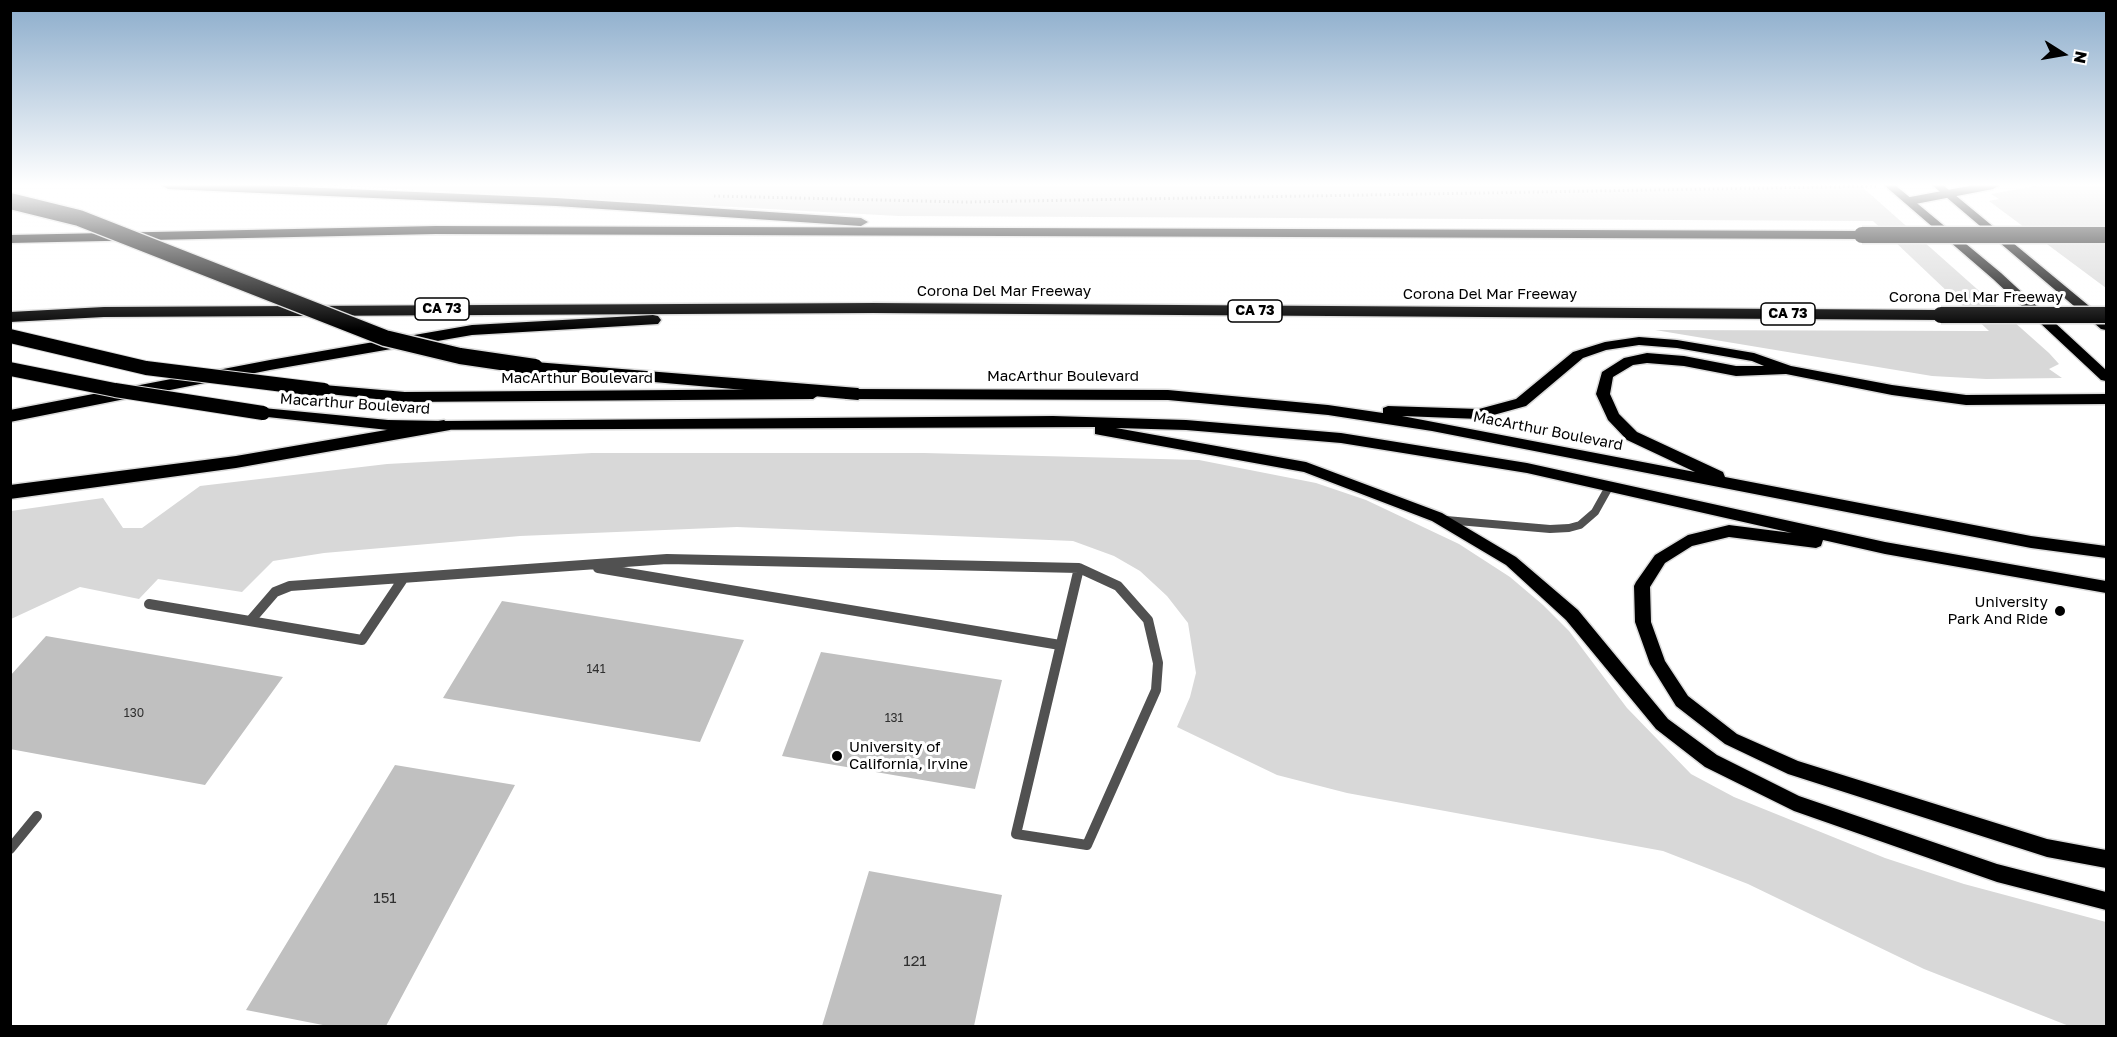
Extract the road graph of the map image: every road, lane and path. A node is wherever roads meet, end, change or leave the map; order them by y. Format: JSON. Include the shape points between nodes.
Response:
{"nodes":[{"id":1,"x":118,"y":233,"type":"edge"},
{"id":2,"x":275,"y":233,"type":"edge"},
{"id":3,"x":1143,"y":233,"type":"edge"},
{"id":4,"x":1947,"y":233,"type":"edge"},
{"id":5,"x":1995,"y":233,"type":"edge"},
{"id":6,"x":2106,"y":235,"type":"edge"},
{"id":7,"x":10,"y":239,"type":"edge"},
{"id":8,"x":873,"y":308,"type":"junction"},
{"id":9,"x":2106,"y":315,"type":"edge"},
{"id":10,"x":10,"y":317,"type":"edge"},
{"id":11,"x":2106,"y":326,"type":"edge"},
{"id":12,"x":10,"y":336,"type":"edge"},
{"id":13,"x":10,"y":369,"type":"edge"},
{"id":14,"x":1789,"y":370,"type":"junction"},
{"id":15,"x":2106,"y":377,"type":"edge"},
{"id":16,"x":858,"y":394,"type":"junction"},
{"id":17,"x":2106,"y":399,"type":"edge"},
{"id":18,"x":1328,"y":410,"type":"junction"},
{"id":19,"x":263,"y":413,"type":"joint"},
{"id":20,"x":10,"y":416,"type":"edge"},
{"id":21,"x":1053,"y":421,"type":"junction"},
{"id":22,"x":444,"y":426,"type":"junction"},
{"id":23,"x":1609,"y":487,"type":"junction"},
{"id":24,"x":1750,"y":489,"type":"junction"},
{"id":25,"x":10,"y":492,"type":"edge"},
{"id":26,"x":1443,"y":520,"type":"junction"},
{"id":27,"x":1885,"y":548,"type":"junction"},
{"id":28,"x":2106,"y":552,"type":"edge"},
{"id":29,"x":584,"y":565,"type":"junction"},
{"id":30,"x":1079,"y":568,"type":"junction"},
{"id":31,"x":403,"y":579,"type":"junction"},
{"id":32,"x":2106,"y":587,"type":"edge"},
{"id":33,"x":149,"y":604,"type":"dead end"},
{"id":34,"x":250,"y":621,"type":"junction"},
{"id":35,"x":1060,"y":645,"type":"junction"},
{"id":36,"x":37,"y":816,"type":"dead end"},
{"id":37,"x":10,"y":849,"type":"edge"},
{"id":38,"x":2106,"y":859,"type":"edge"},
{"id":39,"x":2106,"y":901,"type":"edge"}],
"edges":[{"from":1,"to":16,"type":"highway","bridge":true,"via":[[385,338],[460,356],[535,367]]},
{"from":2,"to":7,"type":"highway"},
{"from":3,"to":6,"type":"highway","bridge":true},
{"from":4,"to":15,"type":"main road"},
{"from":5,"to":11,"type":"main road"},
{"from":8,"to":9,"type":"highway","name":"Corona Del Mar Freeway","number":"CA 73","bridge":true},
{"from":8,"to":10,"type":"highway","number":"CA 73","via":[[116,312]]},
{"from":8,"to":20,"type":"highway","via":[[472,330]]},
{"from":12,"to":16,"type":"main road","name":"MacArthur Boulevard","bridge":true,"via":[[146,368],[405,397]]},
{"from":13,"to":19,"type":"main road","name":"MacArthur Boulevard","bridge":true},
{"from":14,"to":17,"type":"main road","via":[[1966,400]]},
{"from":14,"to":18,"type":"main road","via":[[1754,357],[1639,341],[1578,355],[1521,403],[1479,414]]},
{"from":14,"to":24,"type":"main road","via":[[1736,371],[1647,358],[1629,361],[1607,375],[1603,394],[1613,417],[1632,436]]},
{"from":16,"to":18,"type":"main road","name":"MacArthur Boulevard","via":[[1168,395]]},
{"from":18,"to":24,"type":"main road","name":"MacArthur Boulevard","via":[[1432,426]]},
{"from":19,"to":22,"type":"main road","name":"Macarthur Boulevard"},
{"from":21,"to":22,"type":"main road","name":"MacArthur Boulevard"},
{"from":21,"to":23,"type":"main road","name":"MacArthur Boulevard","via":[[1186,425],[1341,438],[1516,466]]},
{"from":21,"to":26,"type":"main road","via":[[1306,466]]},
{"from":22,"to":25,"type":"highway","via":[[236,462]]},
{"from":23,"to":26,"type":"lane","via":[[1595,512],[1580,525],[1569,528]]},
{"from":23,"to":27,"type":"main road","name":"MacArthur Boulevard"},
{"from":24,"to":28,"type":"main road","name":"MacArthur Boulevard","via":[[2031,542]]},
{"from":26,"to":39,"type":"main road","via":[[1529,576],[1572,615],[1662,724],[1711,761],[1794,803],[1997,873]]},
{"from":27,"to":32,"type":"main road","name":"MacArthur Boulevard"},
{"from":27,"to":38,"type":"main road","via":[[1729,531],[1688,541],[1660,559],[1642,586],[1642,622],[1658,664],[1682,701],[1731,739],[1794,768],[2047,848]]},
{"from":29,"to":30,"type":"lane","via":[[667,559]]},
{"from":29,"to":31,"type":"lane"},
{"from":29,"to":35,"type":"lane"},
{"from":30,"to":35,"type":"lane"},
{"from":30,"to":35,"type":"lane","via":[[1118,586],[1148,620],[1158,663],[1156,690],[1087,846],[1016,834]]},
{"from":31,"to":34,"type":"lane","via":[[290,586],[275,592]]},
{"from":31,"to":34,"type":"lane","via":[[362,640]]},
{"from":33,"to":34,"type":"lane"},
{"from":36,"to":37,"type":"lane"}]}
